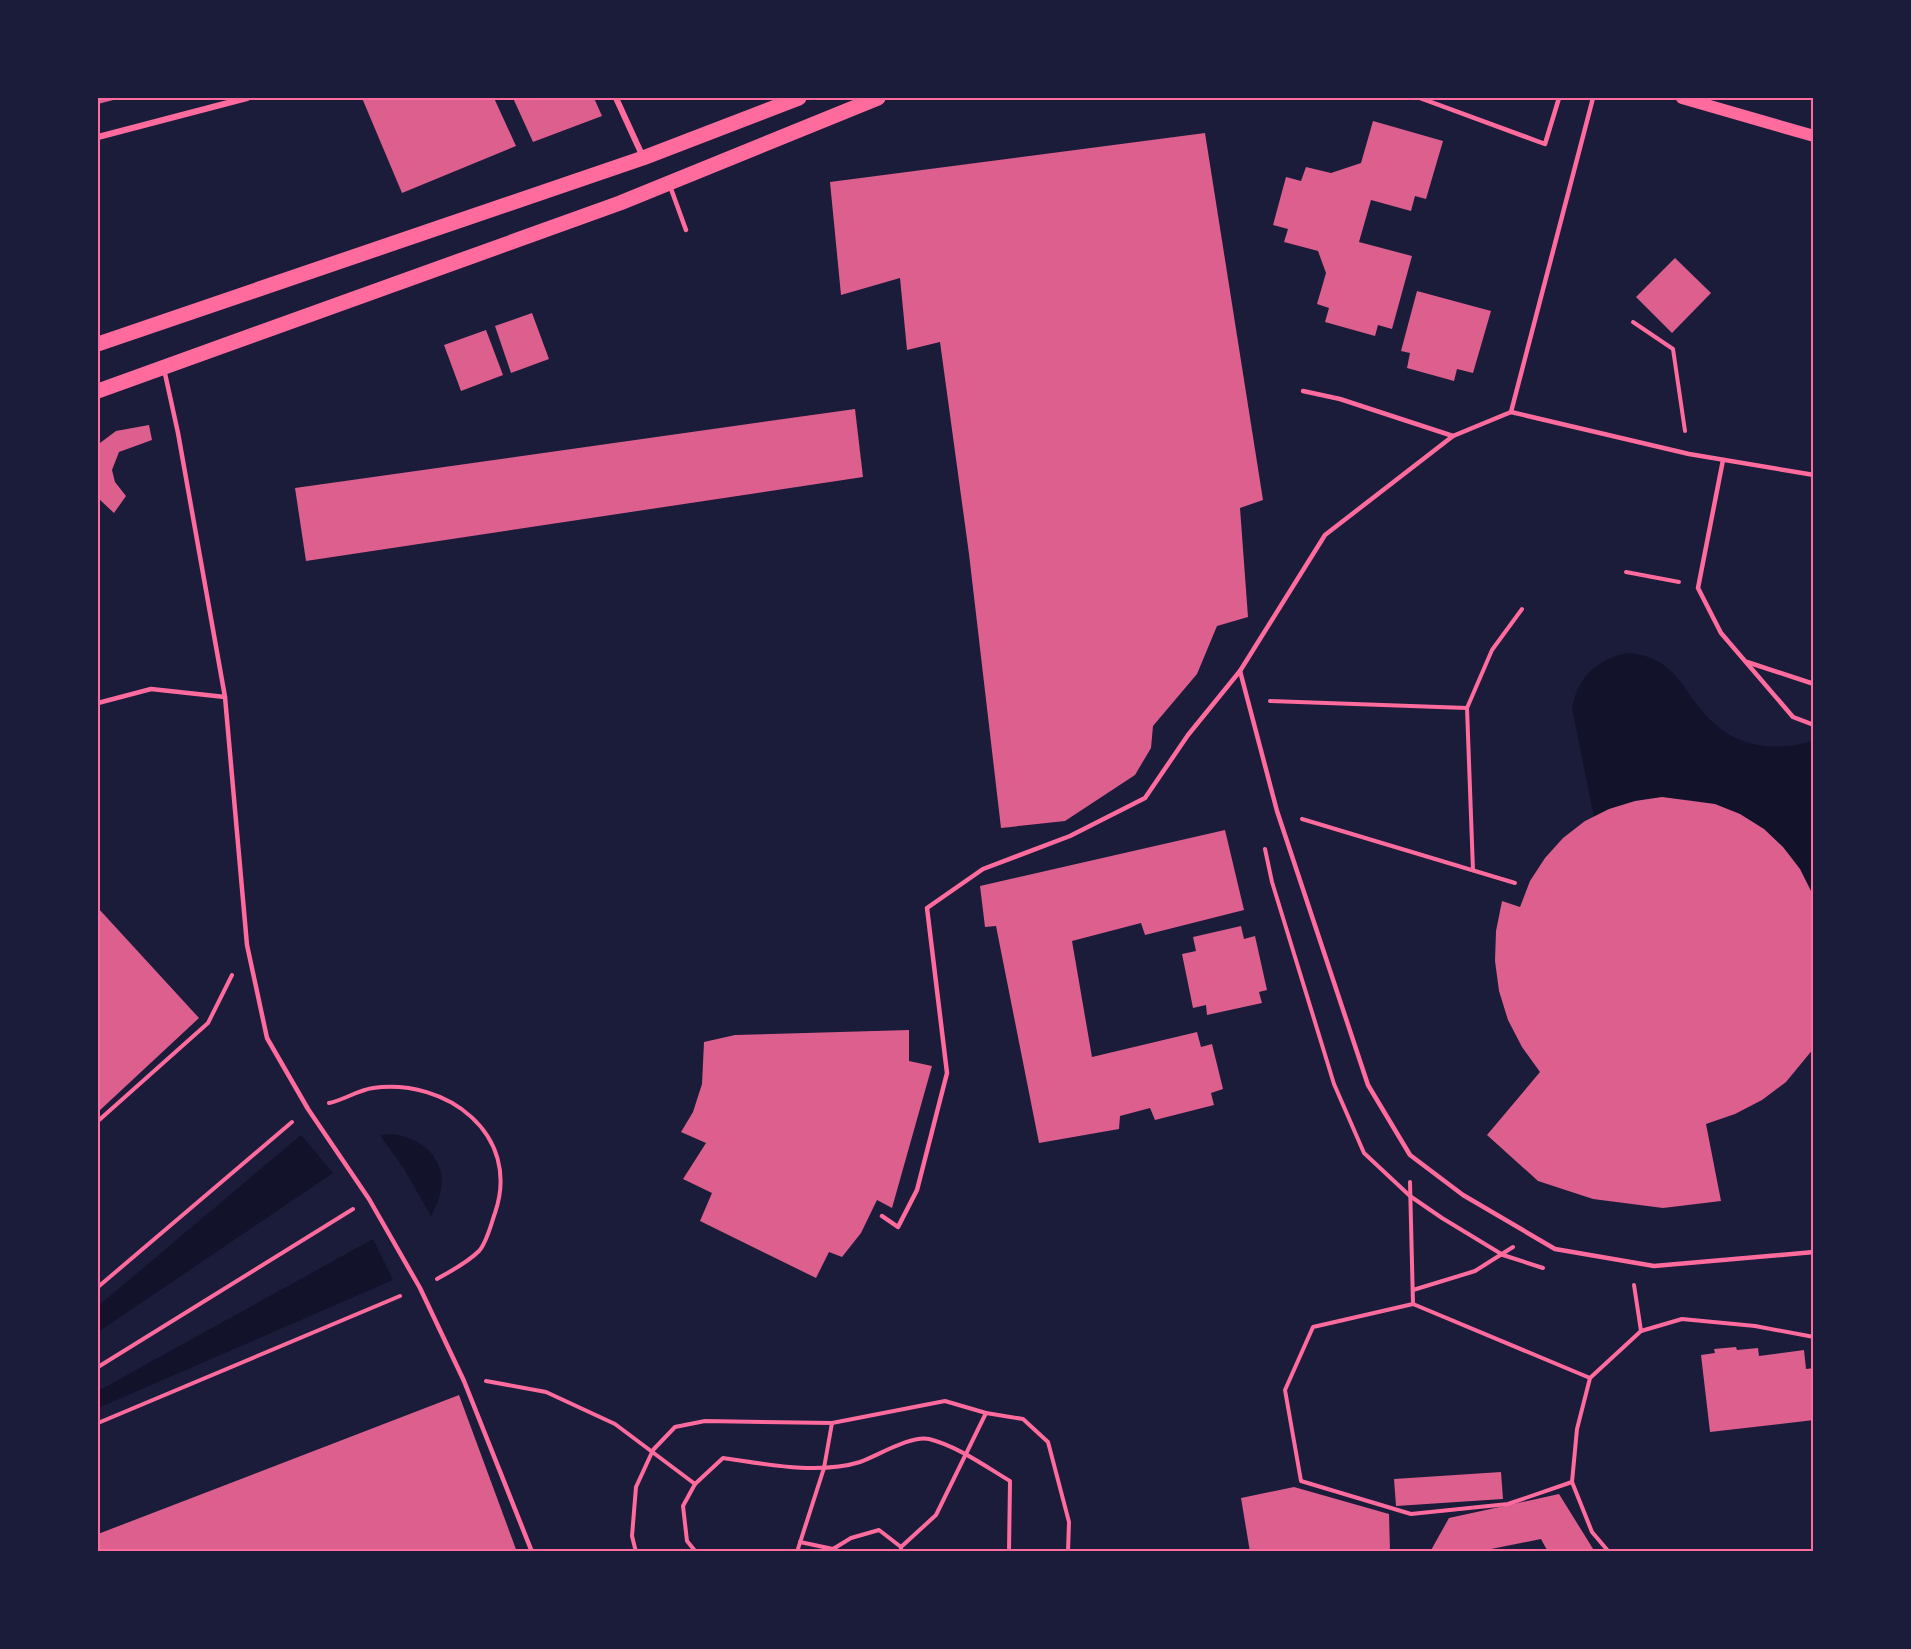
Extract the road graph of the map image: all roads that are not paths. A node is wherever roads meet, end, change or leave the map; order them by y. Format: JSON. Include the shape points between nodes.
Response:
{"nodes":[{"id":1,"x":247,"y":98,"type":"edge"},
{"id":2,"x":616,"y":98,"type":"edge"},
{"id":3,"x":799,"y":98,"type":"edge"},
{"id":4,"x":878,"y":98,"type":"edge"},
{"id":5,"x":1420,"y":98,"type":"edge"},
{"id":6,"x":1559,"y":98,"type":"edge"},
{"id":7,"x":1593,"y":98,"type":"edge"},
{"id":8,"x":1682,"y":98,"type":"edge"},
{"id":9,"x":237,"y":99,"type":"edge"},
{"id":10,"x":1814,"y":136,"type":"edge"},
{"id":11,"x":98,"y":137,"type":"edge"},
{"id":12,"x":643,"y":158,"type":"junction"},
{"id":13,"x":669,"y":183,"type":"junction"},
{"id":14,"x":686,"y":230,"type":"dead end"},
{"id":15,"x":98,"y":344,"type":"edge"},
{"id":16,"x":163,"y":367,"type":"junction"},
{"id":17,"x":98,"y":391,"type":"edge"},
{"id":18,"x":1303,"y":391,"type":"dead end"},
{"id":19,"x":1511,"y":412,"type":"junction"},
{"id":20,"x":1453,"y":436,"type":"junction"},
{"id":21,"x":1723,"y":460,"type":"junction"},
{"id":22,"x":1814,"y":475,"type":"edge"},
{"id":23,"x":1744,"y":661,"type":"junction"},
{"id":24,"x":1240,"y":671,"type":"junction"},
{"id":25,"x":1814,"y":684,"type":"edge"},
{"id":26,"x":225,"y":697,"type":"junction"},
{"id":27,"x":98,"y":703,"type":"edge"},
{"id":28,"x":1814,"y":726,"type":"edge"},
{"id":29,"x":882,"y":1216,"type":"dead end"},
{"id":30,"x":1814,"y":1252,"type":"edge"},
{"id":31,"x":531,"y":1551,"type":"edge"}],
"edges":[{"from":1,"to":9,"type":"street"},
{"from":2,"to":12,"type":"street"},
{"from":3,"to":12,"type":"main road"},
{"from":4,"to":13,"type":"main road"},
{"from":5,"to":6,"type":"lane","via":[[1545,144]]},
{"from":7,"to":19,"type":"lane"},
{"from":8,"to":10,"type":"main road"},
{"from":9,"to":11,"type":"street"},
{"from":12,"to":15,"type":"main road"},
{"from":13,"to":14,"type":"lane"},
{"from":13,"to":16,"type":"main road"},
{"from":16,"to":17,"type":"main road"},
{"from":16,"to":26,"type":"lane"},
{"from":18,"to":20,"type":"lane"},
{"from":19,"to":20,"type":"lane"},
{"from":19,"to":21,"type":"lane"},
{"from":20,"to":24,"type":"lane","via":[[1325,535]]},
{"from":21,"to":22,"type":"lane"},
{"from":21,"to":23,"type":"lane","via":[[1698,588],[1721,633]]},
{"from":23,"to":25,"type":"lane"},
{"from":23,"to":28,"type":"lane","via":[[1793,717]]},
{"from":24,"to":29,"type":"lane","via":[[1188,735],[1145,798],[1070,836],[983,868],[927,908],[947,1073],[917,1190],[898,1227]]},
{"from":24,"to":30,"type":"lane","via":[[1277,811],[1368,1085],[1410,1155],[1463,1195],[1554,1249],[1654,1266]]},
{"from":26,"to":27,"type":"lane","via":[[151,689]]},
{"from":26,"to":31,"type":"lane","via":[[247,945],[267,1038],[420,1288],[464,1381]]}]}
